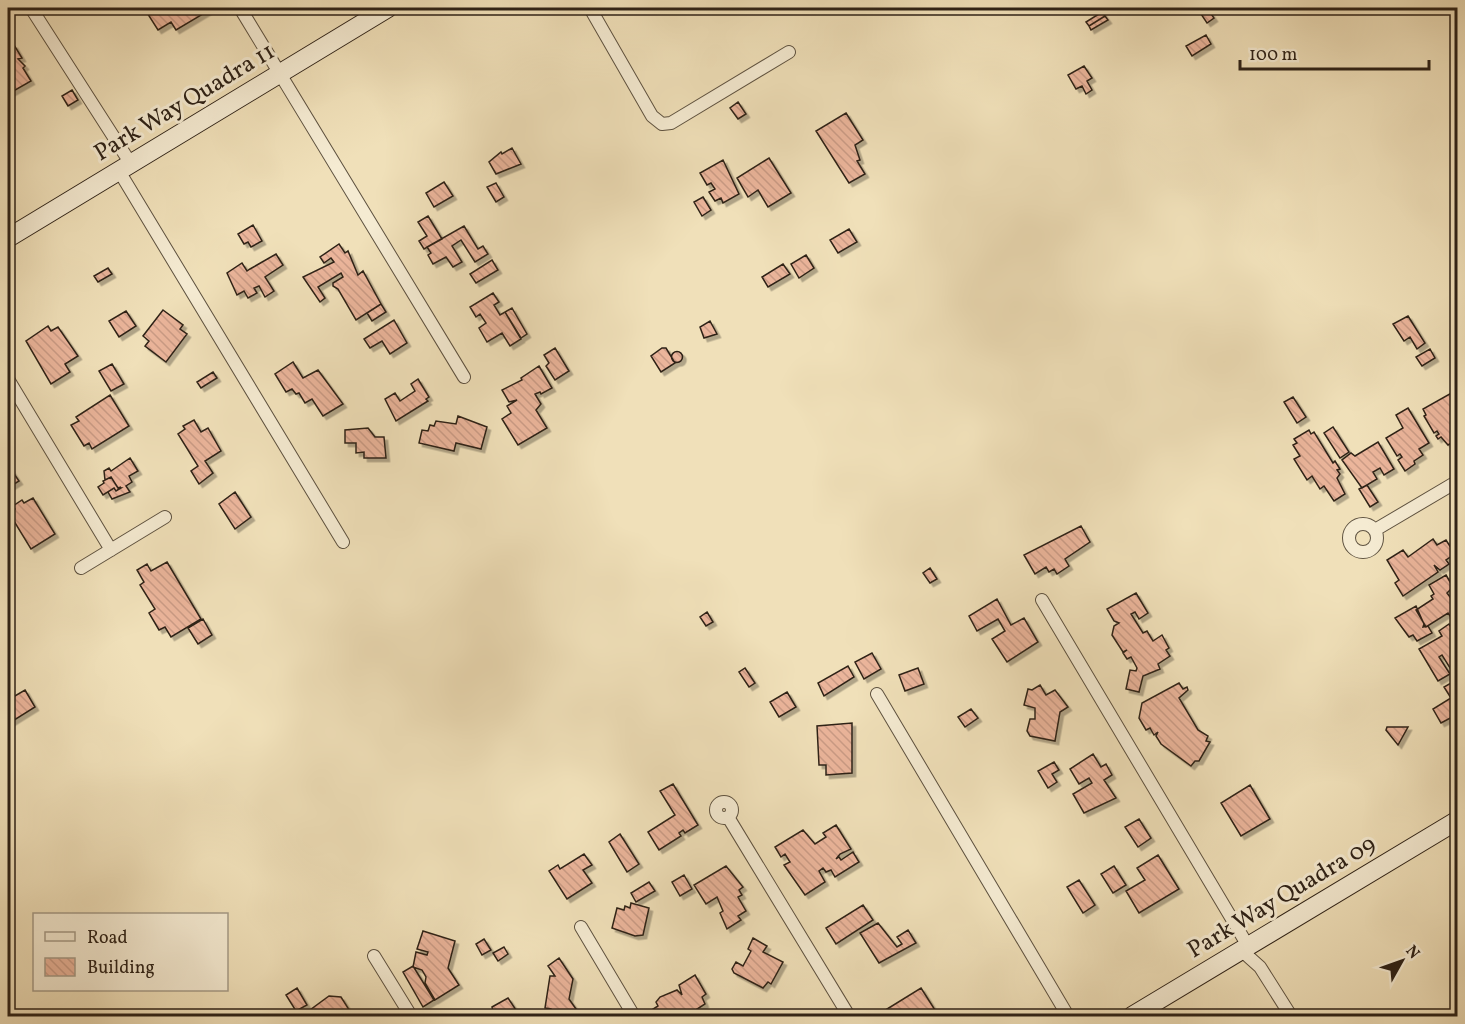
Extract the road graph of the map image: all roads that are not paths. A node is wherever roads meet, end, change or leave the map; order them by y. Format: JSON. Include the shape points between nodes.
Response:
{"nodes":[{"id":1,"x":31,"y":8,"type":"edge"},
{"id":2,"x":240,"y":8,"type":"edge"},
{"id":3,"x":388,"y":8,"type":"edge"},
{"id":4,"x":590,"y":8,"type":"edge"},
{"id":5,"x":789,"y":52,"type":"dead end"},
{"id":6,"x":279,"y":74,"type":"junction"},
{"id":7,"x":125,"y":168,"type":"junction"},
{"id":8,"x":8,"y":238,"type":"edge"},
{"id":9,"x":464,"y":377,"type":"dead end"},
{"id":10,"x":8,"y":379,"type":"edge"},
{"id":11,"x":1458,"y":482,"type":"edge"},
{"id":12,"x":165,"y":517,"type":"dead end"},
{"id":13,"x":1375,"y":530,"type":"dead end"},
{"id":14,"x":343,"y":542,"type":"dead end"},
{"id":15,"x":111,"y":549,"type":"junction"},
{"id":16,"x":81,"y":568,"type":"dead end"},
{"id":17,"x":1042,"y":600,"type":"dead end"},
{"id":18,"x":877,"y":694,"type":"dead end"},
{"id":19,"x":728,"y":818,"type":"dead end"},
{"id":20,"x":1458,"y":820,"type":"edge"},
{"id":21,"x":581,"y":927,"type":"dead end"},
{"id":22,"x":1248,"y":945,"type":"junction"},
{"id":23,"x":374,"y":956,"type":"dead end"},
{"id":24,"x":1260,"y":967,"type":"junction"},
{"id":25,"x":411,"y":1017,"type":"edge"},
{"id":26,"x":634,"y":1017,"type":"edge"},
{"id":27,"x":849,"y":1017,"type":"edge"},
{"id":28,"x":1068,"y":1017,"type":"edge"},
{"id":29,"x":1132,"y":1017,"type":"edge"},
{"id":30,"x":1291,"y":1017,"type":"edge"}],
"edges":[{"from":1,"to":7,"type":"street"},
{"from":2,"to":6,"type":"street"},
{"from":3,"to":6,"type":"street","name":"Park Way Quadra 11"},
{"from":4,"to":5,"type":"street","via":[[652,116],[662,124],[671,123]]},
{"from":6,"to":7,"type":"street","name":"Park Way Quadra 11"},
{"from":6,"to":9,"type":"street"},
{"from":7,"to":8,"type":"street","name":"Park Way Quadra 11"},
{"from":7,"to":14,"type":"street"},
{"from":10,"to":15,"type":"street"},
{"from":11,"to":13,"type":"street"},
{"from":12,"to":15,"type":"street"},
{"from":15,"to":16,"type":"street"},
{"from":17,"to":22,"type":"street"},
{"from":18,"to":28,"type":"street"},
{"from":19,"to":27,"type":"street"},
{"from":20,"to":22,"type":"street","name":"Park Way Quadra 09"},
{"from":21,"to":26,"type":"street"},
{"from":22,"to":24,"type":"street"},
{"from":22,"to":24,"type":"street"},
{"from":22,"to":29,"type":"street","name":"Park Way Quadra 09"},
{"from":23,"to":25,"type":"street"},
{"from":24,"to":30,"type":"street"}]}
